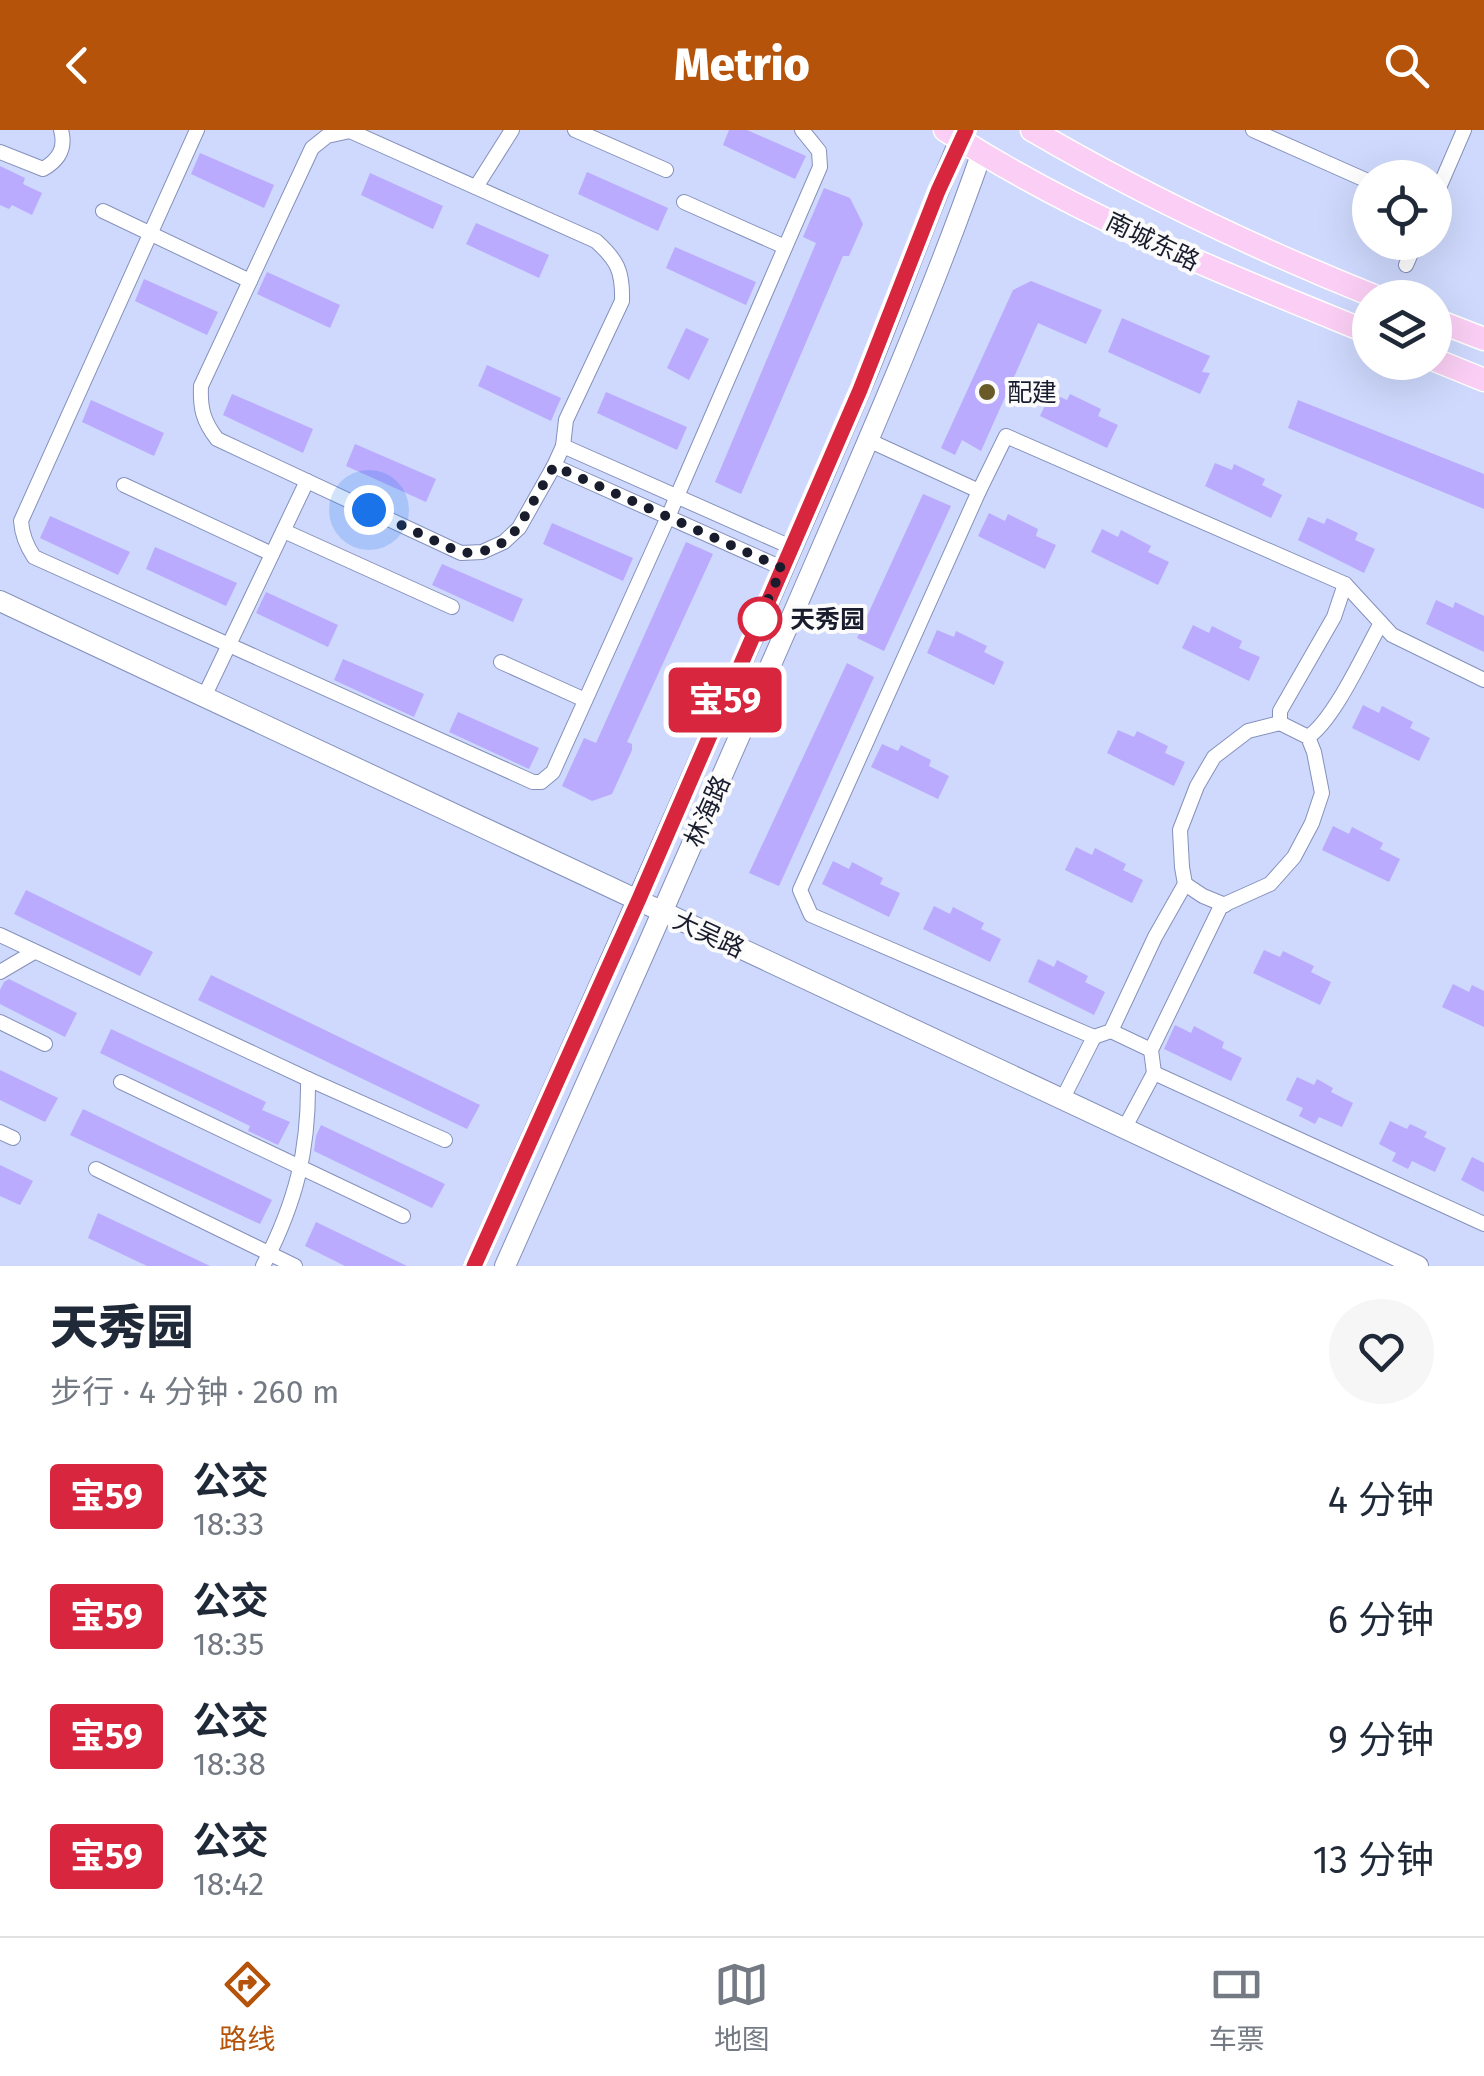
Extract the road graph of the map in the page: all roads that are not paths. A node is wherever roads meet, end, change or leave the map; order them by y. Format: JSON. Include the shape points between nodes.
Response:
{"nodes":[{"id":1,"x":62,"y":130,"type":"edge"},
{"id":2,"x":196,"y":130,"type":"edge"},
{"id":3,"x":512,"y":130,"type":"edge"},
{"id":4,"x":575,"y":130,"type":"edge"},
{"id":5,"x":802,"y":130,"type":"edge"},
{"id":6,"x":1032,"y":130,"type":"edge"},
{"id":7,"x":1254,"y":130,"type":"edge"},
{"id":8,"x":1464,"y":130,"type":"edge"},
{"id":9,"x":957,"y":133,"type":"edge"},
{"id":10,"x":987,"y":141,"type":"edge"},
{"id":11,"x":0,"y":152,"type":"edge"},
{"id":12,"x":1451,"y":160,"type":"edge"},
{"id":13,"x":666,"y":170,"type":"dead end"},
{"id":14,"x":1352,"y":174,"type":"edge"},
{"id":15,"x":476,"y":187,"type":"junction"},
{"id":16,"x":684,"y":202,"type":"dead end"},
{"id":17,"x":103,"y":211,"type":"dead end"},
{"id":18,"x":150,"y":233,"type":"junction"},
{"id":19,"x":785,"y":247,"type":"junction"},
{"id":20,"x":1408,"y":260,"type":"edge"},
{"id":21,"x":1406,"y":264,"type":"dead end"},
{"id":22,"x":250,"y":281,"type":"junction"},
{"id":23,"x":1352,"y":287,"type":"edge"},
{"id":24,"x":1352,"y":326,"type":"edge"},
{"id":25,"x":1452,"y":327,"type":"edge"},
{"id":26,"x":1484,"y":339,"type":"edge"},
{"id":27,"x":1452,"y":367,"type":"edge"},
{"id":28,"x":1484,"y":380,"type":"edge"},
{"id":29,"x":868,"y":440,"type":"junction"},
{"id":30,"x":563,"y":446,"type":"junction"},
{"id":31,"x":554,"y":466,"type":"junction"},
{"id":32,"x":307,"y":481,"type":"junction"},
{"id":33,"x":124,"y":485,"type":"dead end"},
{"id":34,"x":979,"y":491,"type":"junction"},
{"id":35,"x":676,"y":496,"type":"junction"},
{"id":36,"x":668,"y":517,"type":"junction"},
{"id":37,"x":284,"y":531,"type":"junction"},
{"id":38,"x":791,"y":547,"type":"junction"},
{"id":39,"x":272,"y":554,"type":"junction"},
{"id":40,"x":782,"y":568,"type":"junction"},
{"id":41,"x":1344,"y":584,"type":"junction"},
{"id":42,"x":0,"y":601,"type":"edge"},
{"id":43,"x":452,"y":607,"type":"dead end"},
{"id":44,"x":1381,"y":623,"type":"junction"},
{"id":45,"x":229,"y":645,"type":"junction"},
{"id":46,"x":501,"y":662,"type":"dead end"},
{"id":47,"x":1484,"y":680,"type":"edge"},
{"id":48,"x":204,"y":697,"type":"junction"},
{"id":49,"x":585,"y":700,"type":"junction"},
{"id":50,"x":1280,"y":723,"type":"junction"},
{"id":51,"x":1308,"y":737,"type":"junction"},
{"id":52,"x":1186,"y":884,"type":"junction"},
{"id":53,"x":639,"y":899,"type":"junction"},
{"id":54,"x":1225,"y":905,"type":"junction"},
{"id":55,"x":663,"y":912,"type":"junction"},
{"id":56,"x":0,"y":935,"type":"edge"},
{"id":57,"x":34,"y":952,"type":"junction"},
{"id":58,"x":0,"y":972,"type":"edge"},
{"id":59,"x":0,"y":1022,"type":"edge"},
{"id":60,"x":1110,"y":1031,"type":"junction"},
{"id":61,"x":1094,"y":1037,"type":"junction"},
{"id":62,"x":45,"y":1044,"type":"dead end"},
{"id":63,"x":1151,"y":1050,"type":"junction"},
{"id":64,"x":1154,"y":1073,"type":"junction"},
{"id":65,"x":308,"y":1079,"type":"junction"},
{"id":66,"x":121,"y":1082,"type":"dead end"},
{"id":67,"x":1062,"y":1100,"type":"junction"},
{"id":68,"x":1124,"y":1129,"type":"junction"},
{"id":69,"x":446,"y":1140,"type":"dead end"},
{"id":70,"x":301,"y":1168,"type":"junction"},
{"id":71,"x":96,"y":1169,"type":"dead end"},
{"id":72,"x":403,"y":1216,"type":"dead end"},
{"id":73,"x":1484,"y":1224,"type":"edge"},
{"id":74,"x":266,"y":1260,"type":"edge"},
{"id":75,"x":295,"y":1266,"type":"edge"},
{"id":76,"x":474,"y":1266,"type":"edge"},
{"id":77,"x":505,"y":1266,"type":"edge"},
{"id":78,"x":1418,"y":1266,"type":"edge"}],
"edges":[{"from":1,"to":11,"type":"street","via":[[61,152],[43,168]]},
{"from":2,"to":18,"type":"street"},
{"from":3,"to":15,"type":"street"},
{"from":4,"to":13,"type":"street"},
{"from":5,"to":19,"type":"street","via":[[818,151],[820,167]]},
{"from":6,"to":23,"type":"main road","name":"南城东路","via":[[1209,226]]},
{"from":7,"to":14,"type":"street"},
{"from":8,"to":12,"type":"street"},
{"from":9,"to":10,"type":"main road","name":"南城东路"},
{"from":9,"to":38,"type":"main road","name":"林海路","via":[[860,390]]},
{"from":10,"to":24,"type":"main road","name":"南城东路","via":[[1006,167],[1100,216]]},
{"from":10,"to":29,"type":"main road","name":"林海路"},
{"from":15,"to":22,"type":"street","via":[[350,130],[327,136],[312,148]]},
{"from":15,"to":30,"type":"street","via":[[596,240],[616,261],[622,301],[566,420]]},
{"from":16,"to":19,"type":"street"},
{"from":17,"to":18,"type":"street"},
{"from":18,"to":22,"type":"street"},
{"from":18,"to":45,"type":"street","via":[[22,521],[22,534],[34,557]]},
{"from":19,"to":35,"type":"street"},
{"from":20,"to":21,"type":"street"},
{"from":22,"to":32,"type":"street","via":[[201,386],[200,407],[217,439]]},
{"from":25,"to":26,"type":"main road"},
{"from":27,"to":28,"type":"main road"},
{"from":29,"to":34,"type":"street"},
{"from":29,"to":55,"type":"main road","name":"林海路"},
{"from":30,"to":31,"type":"street"},
{"from":30,"to":35,"type":"street"},
{"from":31,"to":32,"type":"street","via":[[518,528],[482,552],[461,553]]},
{"from":31,"to":36,"type":"street"},
{"from":32,"to":37,"type":"street"},
{"from":33,"to":39,"type":"street"},
{"from":34,"to":41,"type":"street","via":[[1006,436]]},
{"from":34,"to":61,"type":"street","via":[[800,890],[811,915]]},
{"from":35,"to":36,"type":"street"},
{"from":35,"to":38,"type":"street"},
{"from":36,"to":40,"type":"street"},
{"from":36,"to":49,"type":"street"},
{"from":37,"to":39,"type":"street"},
{"from":37,"to":43,"type":"street"},
{"from":38,"to":40,"type":"main road","name":"林海路"},
{"from":39,"to":45,"type":"street"},
{"from":40,"to":53,"type":"main road","name":"林海路"},
{"from":41,"to":44,"type":"street"},
{"from":41,"to":50,"type":"street","via":[[1334,617],[1280,711]]},
{"from":42,"to":48,"type":"main road","name":"大吴路"},
{"from":44,"to":47,"type":"street"},
{"from":44,"to":51,"type":"street","via":[[1335,706]]},
{"from":45,"to":48,"type":"street"},
{"from":45,"to":49,"type":"street","via":[[534,782],[553,772]]},
{"from":46,"to":49,"type":"street"},
{"from":48,"to":53,"type":"main road","name":"大吴路"},
{"from":50,"to":51,"type":"street"},
{"from":50,"to":52,"type":"street","via":[[1248,731],[1214,757],[1196,786],[1180,830]]},
{"from":51,"to":54,"type":"street","via":[[1322,792],[1312,823],[1270,884]]},
{"from":52,"to":54,"type":"street"},
{"from":52,"to":60,"type":"street"},
{"from":53,"to":55,"type":"main road","name":"大吴路"},
{"from":53,"to":76,"type":"main road","name":"林海路"},
{"from":54,"to":63,"type":"street"},
{"from":55,"to":67,"type":"main road","name":"大吴路"},
{"from":55,"to":77,"type":"main road","name":"林海路"},
{"from":56,"to":57,"type":"street"},
{"from":57,"to":58,"type":"street"},
{"from":57,"to":65,"type":"street"},
{"from":59,"to":62,"type":"street"},
{"from":60,"to":61,"type":"street"},
{"from":60,"to":63,"type":"street"},
{"from":61,"to":67,"type":"street"},
{"from":63,"to":64,"type":"street"},
{"from":64,"to":68,"type":"street"},
{"from":64,"to":73,"type":"street"},
{"from":65,"to":69,"type":"street"},
{"from":65,"to":70,"type":"street"},
{"from":66,"to":70,"type":"street"},
{"from":67,"to":68,"type":"main road","name":"大吴路"},
{"from":68,"to":78,"type":"main road","name":"大吴路"},
{"from":70,"to":72,"type":"street"},
{"from":70,"to":74,"type":"street"},
{"from":71,"to":74,"type":"street"},
{"from":74,"to":75,"type":"street"}]}
